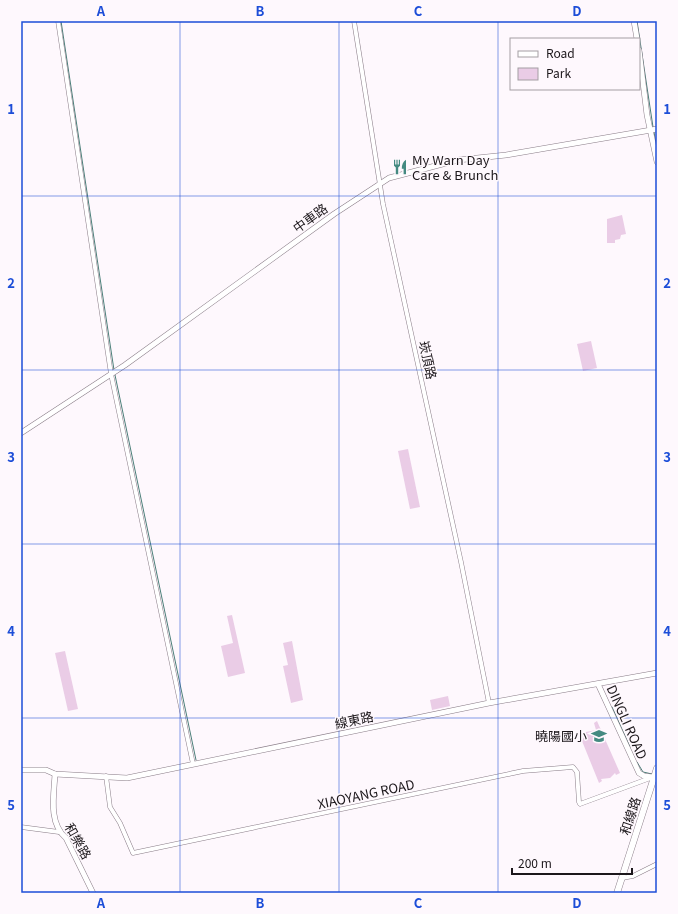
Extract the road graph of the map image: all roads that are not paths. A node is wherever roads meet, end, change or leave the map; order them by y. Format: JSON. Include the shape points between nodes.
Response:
{"nodes":[{"id":1,"x":58,"y":21,"type":"edge"},
{"id":2,"x":354,"y":21,"type":"edge"},
{"id":3,"x":634,"y":21,"type":"edge"},
{"id":4,"x":637,"y":38,"type":"edge"},
{"id":5,"x":640,"y":57,"type":"edge"},
{"id":6,"x":657,"y":129,"type":"edge"},
{"id":7,"x":650,"y":130,"type":"junction"},
{"id":8,"x":657,"y":162,"type":"edge"},
{"id":9,"x":379,"y":183,"type":"junction"},
{"id":10,"x":111,"y":374,"type":"junction"},
{"id":11,"x":21,"y":433,"type":"edge"},
{"id":12,"x":657,"y":673,"type":"edge"},
{"id":13,"x":598,"y":684,"type":"junction"},
{"id":14,"x":489,"y":703,"type":"junction"},
{"id":15,"x":194,"y":764,"type":"junction"},
{"id":16,"x":657,"y":768,"type":"edge"},
{"id":17,"x":21,"y":770,"type":"edge"},
{"id":18,"x":55,"y":774,"type":"junction"},
{"id":19,"x":106,"y":776,"type":"junction"},
{"id":20,"x":655,"y":777,"type":"edge"},
{"id":21,"x":21,"y":827,"type":"edge"},
{"id":22,"x":59,"y":832,"type":"junction"},
{"id":23,"x":657,"y":864,"type":"edge"},
{"id":24,"x":622,"y":878,"type":"junction"},
{"id":25,"x":93,"y":893,"type":"edge"},
{"id":26,"x":617,"y":893,"type":"edge"}],
"edges":[{"from":1,"to":10,"type":"street"},
{"from":2,"to":9,"type":"street","name":"崁頂路"},
{"from":3,"to":4,"type":"street"},
{"from":5,"to":7,"type":"street"},
{"from":6,"to":7,"type":"street","name":"中車路"},
{"from":7,"to":8,"type":"street"},
{"from":7,"to":9,"type":"street","name":"中車路","via":[[506,156],[458,160],[389,178]]},
{"from":9,"to":10,"type":"street","name":"中車路"},
{"from":9,"to":14,"type":"street","name":"崁頂路","via":[[458,546]]},
{"from":10,"to":11,"type":"street","name":"中車路"},
{"from":10,"to":15,"type":"street"},
{"from":12,"to":13,"type":"street","name":"線東路"},
{"from":13,"to":14,"type":"street","name":"線東路"},
{"from":13,"to":20,"type":"street","name":"DINGLI ROAD","via":[[639,774]]},
{"from":14,"to":15,"type":"street","name":"線東路"},
{"from":15,"to":19,"type":"street","name":"線東路","via":[[127,778]]},
{"from":16,"to":20,"type":"main road","name":"和線路"},
{"from":17,"to":18,"type":"street","name":"線東路","via":[[46,770]]},
{"from":18,"to":19,"type":"street","name":"線東路"},
{"from":18,"to":22,"type":"street","name":"和樂路","via":[[54,817]]},
{"from":19,"to":20,"type":"street","name":"XIAOYANG ROAD","via":[[110,807],[133,853],[523,771],[573,767],[577,772],[580,804]]},
{"from":20,"to":24,"type":"main road","name":"和線路"},
{"from":21,"to":22,"type":"street"},
{"from":22,"to":25,"type":"street","name":"和樂路","via":[[66,838]]},
{"from":23,"to":24,"type":"street","via":[[633,876]]},
{"from":24,"to":26,"type":"main road","name":"和線路"}]}
